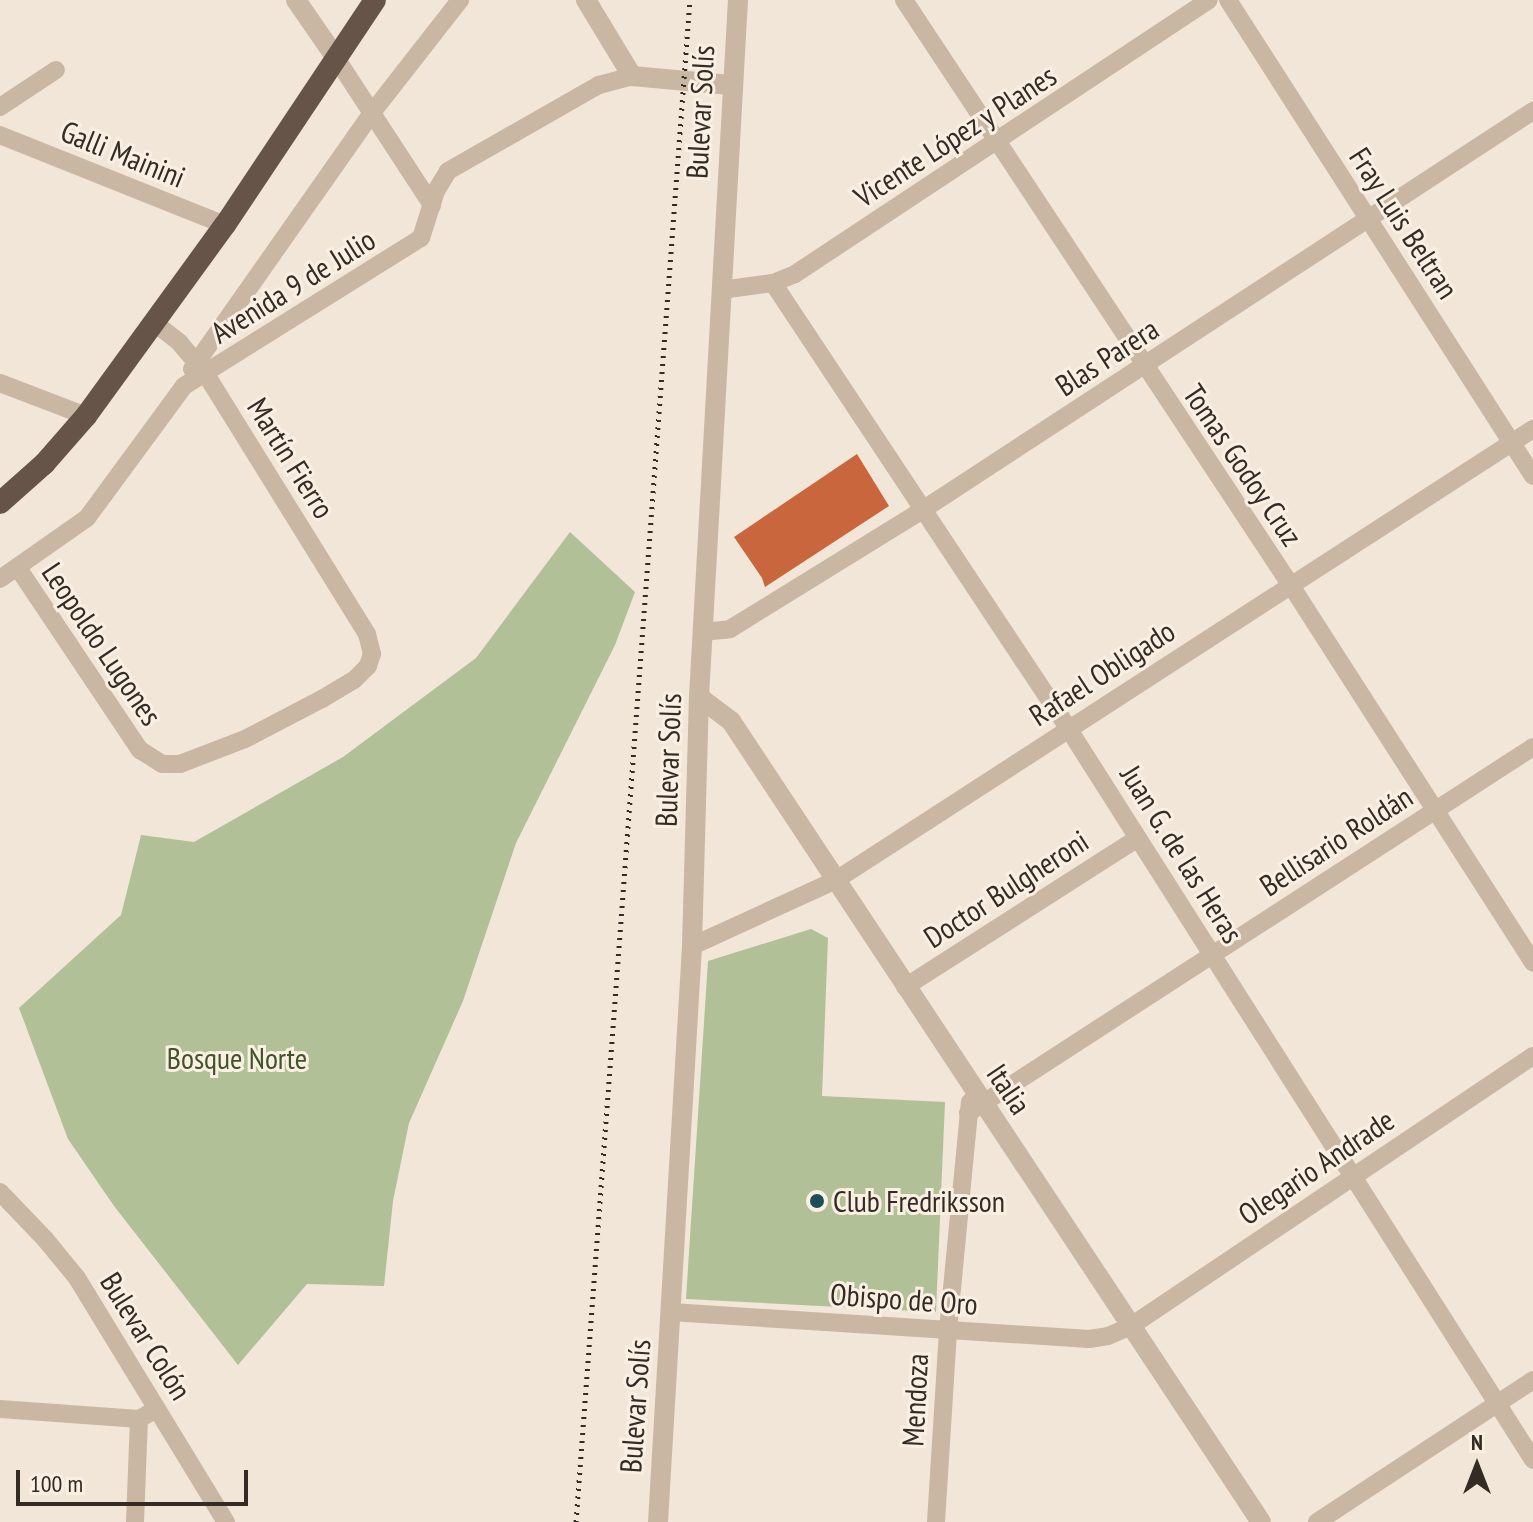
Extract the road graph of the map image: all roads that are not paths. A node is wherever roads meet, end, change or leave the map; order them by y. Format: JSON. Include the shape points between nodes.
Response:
{"nodes":[{"id":1,"x":296,"y":0,"type":"edge"},
{"id":2,"x":375,"y":0,"type":"edge"},
{"id":3,"x":460,"y":0,"type":"edge"},
{"id":4,"x":586,"y":0,"type":"edge"},
{"id":5,"x":738,"y":0,"type":"edge"},
{"id":6,"x":904,"y":0,"type":"edge"},
{"id":7,"x":1209,"y":0,"type":"edge"},
{"id":8,"x":1228,"y":0,"type":"edge"},
{"id":9,"x":336,"y":58,"type":"junction"},
{"id":10,"x":56,"y":70,"type":"dead end"},
{"id":11,"x":632,"y":76,"type":"junction"},
{"id":12,"x":731,"y":85,"type":"junction"},
{"id":13,"x":0,"y":107,"type":"edge"},
{"id":14,"x":1533,"y":111,"type":"edge"},
{"id":15,"x":371,"y":114,"type":"junction"},
{"id":16,"x":0,"y":135,"type":"edge"},
{"id":17,"x":998,"y":143,"type":"junction"},
{"id":18,"x":432,"y":205,"type":"junction"},
{"id":19,"x":1368,"y":219,"type":"junction"},
{"id":20,"x":225,"y":225,"type":"junction"},
{"id":21,"x":773,"y":283,"type":"junction"},
{"id":22,"x":721,"y":290,"type":"junction"},
{"id":23,"x":155,"y":323,"type":"junction"},
{"id":24,"x":1144,"y":366,"type":"junction"},
{"id":25,"x":201,"y":368,"type":"junction"},
{"id":26,"x":0,"y":383,"type":"edge"},
{"id":27,"x":86,"y":416,"type":"junction"},
{"id":28,"x":1533,"y":429,"type":"edge"},
{"id":29,"x":1511,"y":443,"type":"junction"},
{"id":30,"x":1533,"y":476,"type":"edge"},
{"id":31,"x":0,"y":503,"type":"edge"},
{"id":32,"x":924,"y":509,"type":"junction"},
{"id":33,"x":18,"y":568,"type":"junction"},
{"id":34,"x":0,"y":579,"type":"edge"},
{"id":35,"x":1290,"y":584,"type":"junction"},
{"id":36,"x":703,"y":632,"type":"junction"},
{"id":37,"x":699,"y":697,"type":"junction"},
{"id":38,"x":1068,"y":728,"type":"junction"},
{"id":39,"x":1533,"y":747,"type":"edge"},
{"id":40,"x":140,"y":750,"type":"joint"},
{"id":41,"x":1434,"y":811,"type":"junction"},
{"id":42,"x":1136,"y":839,"type":"junction"},
{"id":43,"x":836,"y":880,"type":"junction"},
{"id":44,"x":692,"y":946,"type":"junction"},
{"id":45,"x":1211,"y":956,"type":"junction"},
{"id":46,"x":1533,"y":963,"type":"edge"},
{"id":47,"x":905,"y":987,"type":"junction"},
{"id":48,"x":1533,"y":1056,"type":"edge"},
{"id":49,"x":974,"y":1102,"type":"junction"},
{"id":50,"x":1352,"y":1176,"type":"junction"},
{"id":51,"x":0,"y":1192,"type":"edge"},
{"id":52,"x":671,"y":1312,"type":"junction"},
{"id":53,"x":1131,"y":1326,"type":"junction"},
{"id":54,"x":948,"y":1330,"type":"junction"},
{"id":55,"x":1533,"y":1380,"type":"edge"},
{"id":56,"x":1496,"y":1404,"type":"junction"},
{"id":57,"x":157,"y":1408,"type":"junction"},
{"id":58,"x":0,"y":1409,"type":"edge"},
{"id":59,"x":139,"y":1419,"type":"junction"},
{"id":60,"x":1533,"y":1460,"type":"edge"},
{"id":61,"x":135,"y":1522,"type":"edge"},
{"id":62,"x":226,"y":1522,"type":"edge"},
{"id":63,"x":658,"y":1522,"type":"edge"},
{"id":64,"x":936,"y":1522,"type":"edge"},
{"id":65,"x":1261,"y":1522,"type":"edge"},
{"id":66,"x":1317,"y":1522,"type":"edge"}],
"edges":[{"from":1,"to":9,"type":"street"},
{"from":2,"to":9,"type":"highway"},
{"from":3,"to":15,"type":"street"},
{"from":4,"to":11,"type":"street"},
{"from":5,"to":12,"type":"street","name":"Bulevar Solís"},
{"from":6,"to":17,"type":"street","name":"Tomas Godoy Cruz"},
{"from":7,"to":17,"type":"street","name":"Vicente López y Planes"},
{"from":8,"to":19,"type":"street","name":"Fray Luis Beltran"},
{"from":9,"to":15,"type":"street"},
{"from":9,"to":20,"type":"highway"},
{"from":10,"to":13,"type":"street"},
{"from":11,"to":12,"type":"street"},
{"from":11,"to":18,"type":"street","name":"Avenida 9 de Julio","via":[[599,85],[448,171]]},
{"from":12,"to":22,"type":"street","name":"Bulevar Solís"},
{"from":14,"to":19,"type":"street","name":"Blas Parera"},
{"from":15,"to":18,"type":"street"},
{"from":15,"to":25,"type":"street"},
{"from":16,"to":20,"type":"street","name":"Galli Mainini"},
{"from":17,"to":21,"type":"street","name":"Vicente López y Planes"},
{"from":17,"to":24,"type":"street","name":"Tomas Godoy Cruz"},
{"from":18,"to":25,"type":"street","name":"Avenida 9 de Julio","via":[[421,238]]},
{"from":19,"to":24,"type":"street","name":"Blas Parera"},
{"from":19,"to":29,"type":"street","name":"Fray Luis Beltran"},
{"from":20,"to":23,"type":"highway"},
{"from":21,"to":22,"type":"street","name":"Vicente López y Planes"},
{"from":21,"to":32,"type":"street","name":"Juan G. de las Heras"},
{"from":22,"to":36,"type":"street","name":"Bulevar Solís"},
{"from":23,"to":25,"type":"street","name":"Martín Fierro"},
{"from":23,"to":27,"type":"highway"},
{"from":24,"to":32,"type":"street","name":"Blas Parera"},
{"from":24,"to":35,"type":"street","name":"Tomas Godoy Cruz"},
{"from":25,"to":33,"type":"street","name":"Avenida 9 de Julio","via":[[87,518]]},
{"from":25,"to":40,"type":"street","name":"Martín Fierro","via":[[367,634],[372,654],[354,680],[258,733],[180,764],[162,764]]},
{"from":26,"to":27,"type":"street"},
{"from":27,"to":31,"type":"highway"},
{"from":28,"to":29,"type":"street","name":"Rafael Obligado"},
{"from":29,"to":30,"type":"street","name":"Fray Luis Beltran"},
{"from":29,"to":35,"type":"street","name":"Rafael Obligado"},
{"from":32,"to":36,"type":"street","name":"Blas Parera","via":[[730,629]]},
{"from":32,"to":38,"type":"street","name":"Juan G. de las Heras"},
{"from":33,"to":34,"type":"street","name":"Avenida 9 de Julio"},
{"from":33,"to":40,"type":"street","name":"Leopoldo Lugones"},
{"from":35,"to":38,"type":"street","name":"Rafael Obligado"},
{"from":35,"to":41,"type":"street","name":"Tomas Godoy Cruz"},
{"from":36,"to":37,"type":"street","name":"Bulevar Solís"},
{"from":37,"to":43,"type":"street","name":"Italia","via":[[731,721]]},
{"from":37,"to":44,"type":"street","name":"Bulevar Solís"},
{"from":38,"to":42,"type":"street","name":"Juan G. de las Heras"},
{"from":38,"to":43,"type":"street","name":"Rafael Obligado"},
{"from":39,"to":41,"type":"street","name":"Bellisario Roldán"},
{"from":41,"to":45,"type":"street","name":"Bellisario Roldán"},
{"from":41,"to":46,"type":"street","name":"Tomas Godoy Cruz"},
{"from":42,"to":45,"type":"street","name":"Juan G. de las Heras"},
{"from":42,"to":47,"type":"street","name":"Doctor Bulgheroni"},
{"from":43,"to":44,"type":"street","name":"Rafael Obligado"},
{"from":43,"to":47,"type":"street","name":"Italia"},
{"from":44,"to":52,"type":"street","name":"Bulevar Solís"},
{"from":45,"to":49,"type":"street","name":"Bellisario Roldán"},
{"from":45,"to":50,"type":"street","name":"Juan G. de las Heras"},
{"from":47,"to":49,"type":"street","name":"Italia"},
{"from":48,"to":50,"type":"street","name":"Olegario Andrade"},
{"from":49,"to":53,"type":"street","name":"Italia"},
{"from":49,"to":54,"type":"street","name":"Mendoza"},
{"from":50,"to":53,"type":"street","name":"Olegario Andrade"},
{"from":50,"to":56,"type":"street","name":"Juan G. de las Heras"},
{"from":51,"to":57,"type":"street","name":"Bulevar Colón","via":[[77,1278]]},
{"from":52,"to":54,"type":"street","name":"Obispo de Oro"},
{"from":52,"to":63,"type":"street","name":"Bulevar Solís"},
{"from":53,"to":54,"type":"street","name":"Obispo de Oro","via":[[1089,1339]]},
{"from":53,"to":65,"type":"street","name":"Italia"},
{"from":54,"to":64,"type":"street","name":"Mendoza"},
{"from":55,"to":56,"type":"street"},
{"from":56,"to":60,"type":"street","name":"Juan G. de las Heras"},
{"from":56,"to":66,"type":"street"},
{"from":57,"to":59,"type":"street"},
{"from":57,"to":62,"type":"street","name":"Bulevar Colón"},
{"from":58,"to":59,"type":"street"},
{"from":59,"to":61,"type":"street"}]}
